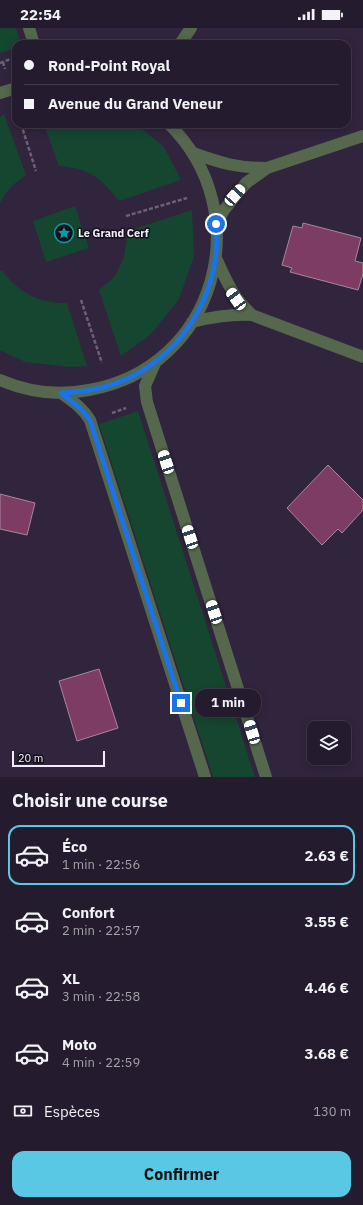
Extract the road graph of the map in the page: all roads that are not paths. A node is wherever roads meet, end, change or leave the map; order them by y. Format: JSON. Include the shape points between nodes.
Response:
{"nodes":[{"id":1,"x":29,"y":28,"type":"edge"},
{"id":2,"x":191,"y":28,"type":"edge"},
{"id":3,"x":33,"y":40,"type":"edge"},
{"id":4,"x":183,"y":40,"type":"edge"},
{"id":5,"x":12,"y":89,"type":"edge"},
{"id":6,"x":0,"y":93,"type":"edge"},
{"id":7,"x":174,"y":128,"type":"edge"},
{"id":8,"x":363,"y":136,"type":"edge"},
{"id":9,"x":193,"y":153,"type":"junction"},
{"id":10,"x":267,"y":168,"type":"junction"},
{"id":11,"x":216,"y":219,"type":"junction"},
{"id":12,"x":216,"y":258,"type":"junction"},
{"id":13,"x":252,"y":316,"type":"junction"},
{"id":14,"x":192,"y":322,"type":"junction"},
{"id":15,"x":363,"y":357,"type":"edge"},
{"id":16,"x":156,"y":361,"type":"junction"},
{"id":17,"x":2,"y":382,"type":"edge"},
{"id":18,"x":61,"y":393,"type":"junction"},
{"id":19,"x":205,"y":777,"type":"edge"},
{"id":20,"x":266,"y":777,"type":"edge"}],
"edges":[{"from":1,"to":3,"type":"street"},
{"from":2,"to":4,"type":"street"},
{"from":5,"to":6,"type":"street"},
{"from":7,"to":9,"type":"street"},
{"from":8,"to":10,"type":"street"},
{"from":9,"to":10,"type":"street","via":[[241,168]]},
{"from":9,"to":11,"type":"street","via":[[209,187]]},
{"from":10,"to":11,"type":"street","via":[[246,183]]},
{"from":11,"to":12,"type":"street"},
{"from":12,"to":13,"type":"street","via":[[231,292]]},
{"from":12,"to":14,"type":"street","via":[[204,300]]},
{"from":13,"to":14,"type":"street","via":[[220,315]]},
{"from":13,"to":15,"type":"street"},
{"from":14,"to":16,"type":"street","via":[[177,342]]},
{"from":16,"to":18,"type":"street","via":[[129,378],[110,385],[82,392]]},
{"from":16,"to":20,"type":"street","via":[[145,386],[146,402]]},
{"from":17,"to":18,"type":"street","via":[[29,390]]},
{"from":18,"to":19,"type":"street","via":[[90,420]]}]}
